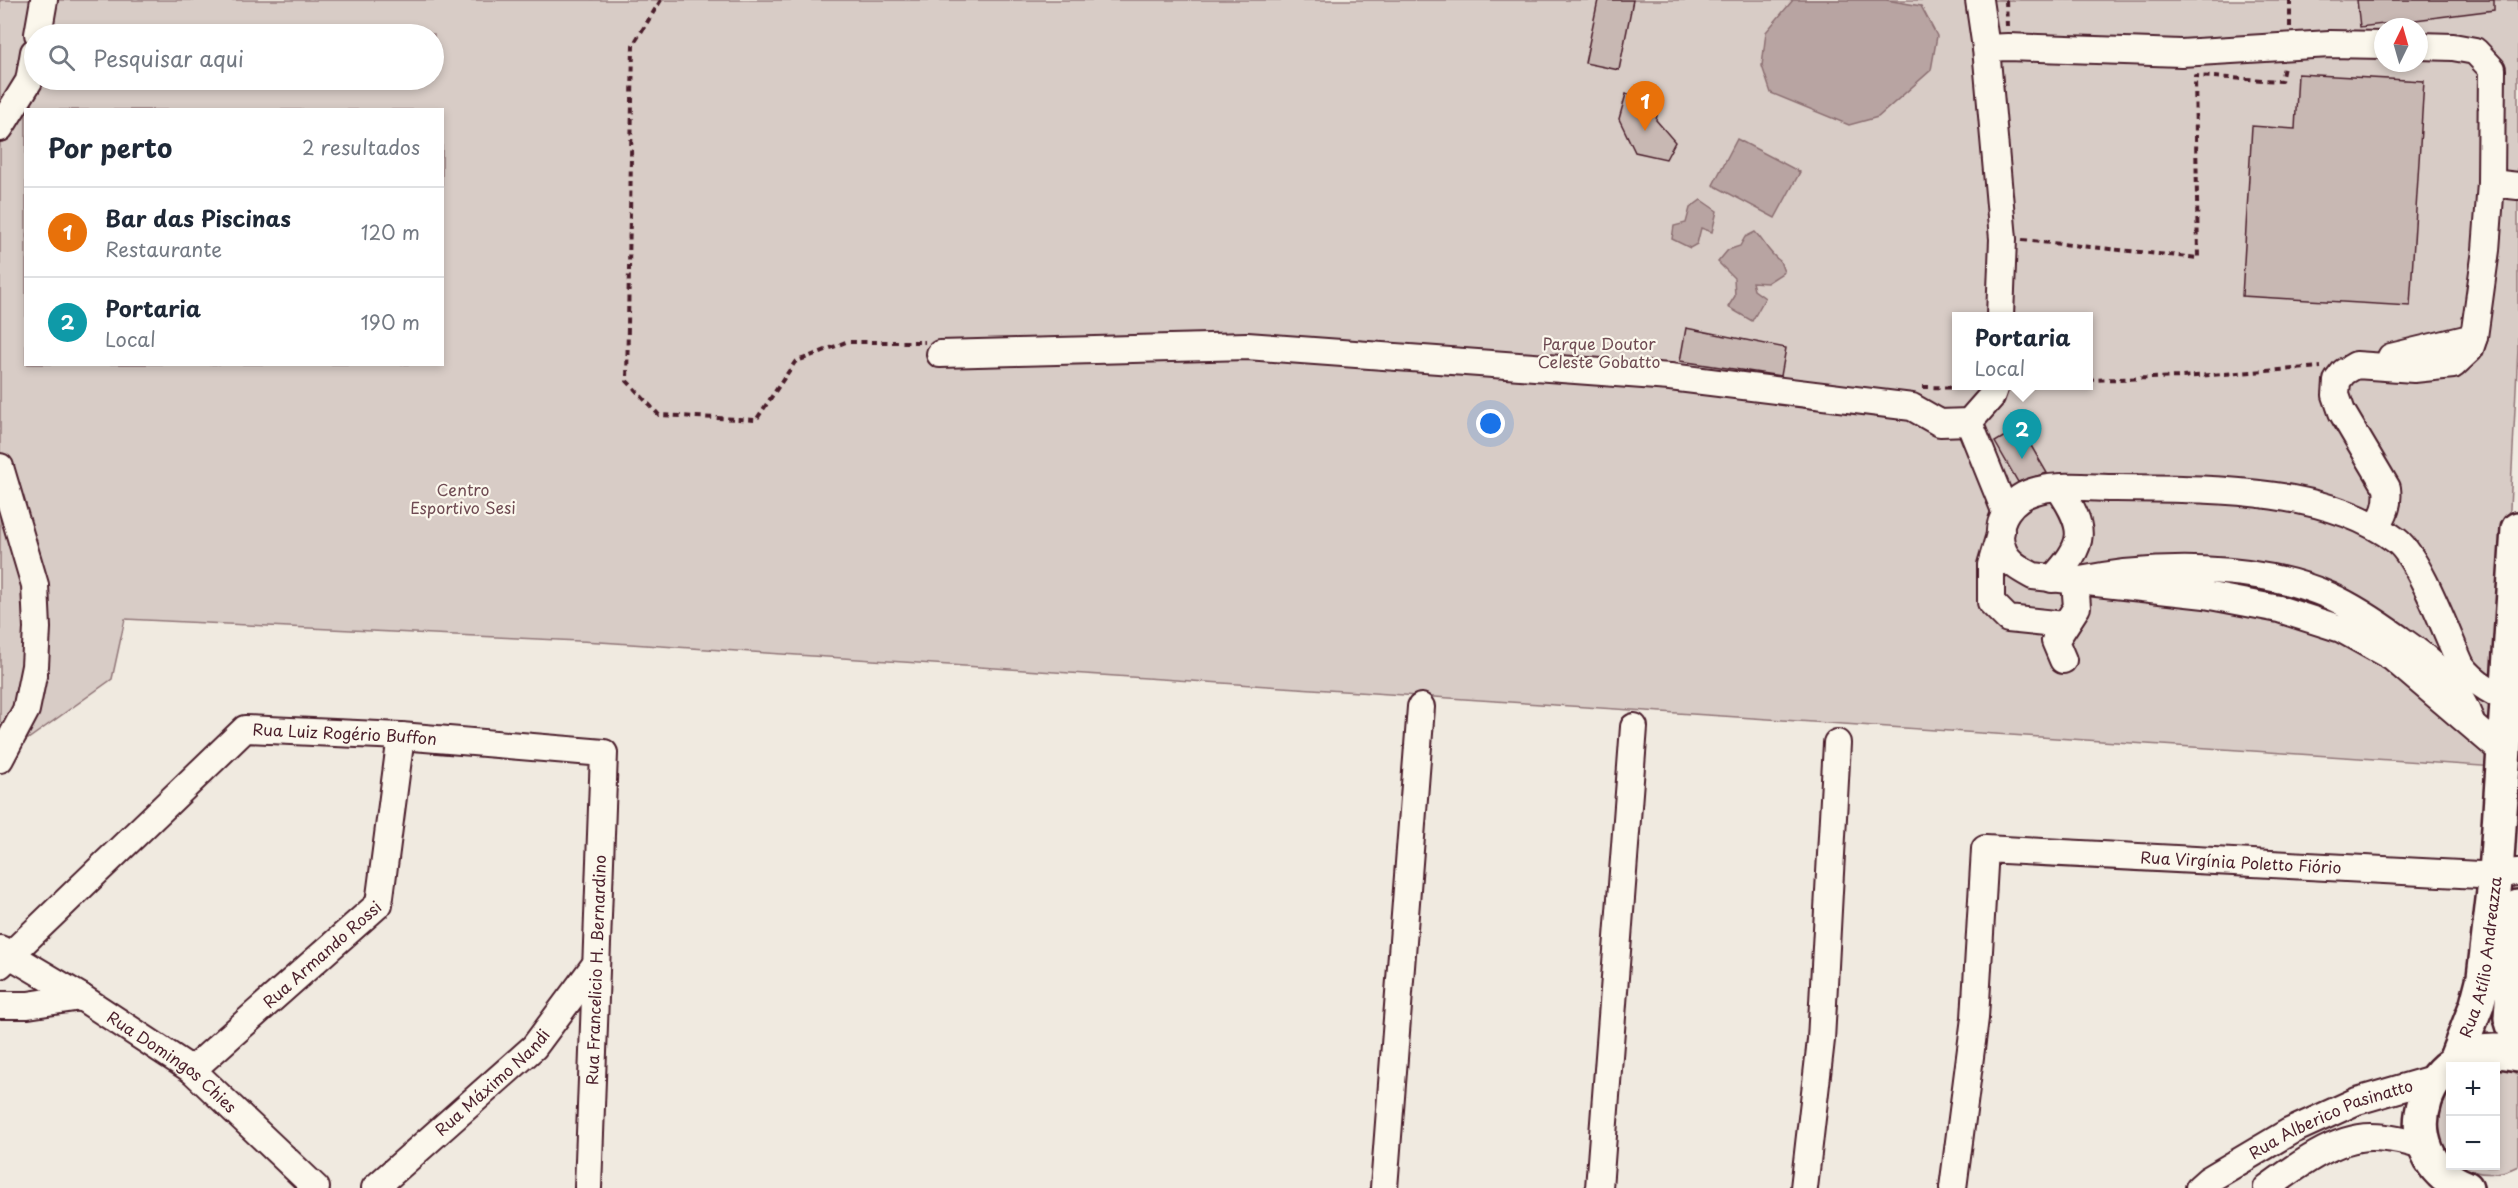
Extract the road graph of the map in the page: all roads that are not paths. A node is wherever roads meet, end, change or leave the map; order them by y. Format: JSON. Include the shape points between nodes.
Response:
{"nodes":[{"id":1,"x":44,"y":0,"type":"edge"},
{"id":2,"x":1979,"y":0,"type":"edge"},
{"id":3,"x":40,"y":24,"type":"edge"},
{"id":4,"x":2374,"y":45,"type":"edge"},
{"id":5,"x":2428,"y":46,"type":"edge"},
{"id":6,"x":1986,"y":48,"type":"junction"},
{"id":7,"x":24,"y":89,"type":"edge"},
{"id":8,"x":0,"y":128,"type":"edge"},
{"id":9,"x":2491,"y":183,"type":"junction"},
{"id":10,"x":2518,"y":186,"type":"edge"},
{"id":11,"x":2000,"y":312,"type":"edge"},
{"id":12,"x":940,"y":354,"type":"dead end"},
{"id":13,"x":1993,"y":390,"type":"edge"},
{"id":14,"x":1969,"y":422,"type":"junction"},
{"id":15,"x":0,"y":467,"type":"edge"},
{"id":16,"x":2059,"y":489,"type":"junction"},
{"id":17,"x":2003,"y":521,"type":"junction"},
{"id":18,"x":2376,"y":527,"type":"junction"},
{"id":19,"x":2518,"y":529,"type":"edge"},
{"id":20,"x":2064,"y":580,"type":"junction"},
{"id":21,"x":2064,"y":625,"type":"junction"},
{"id":22,"x":2514,"y":649,"type":"edge"},
{"id":23,"x":2063,"y":660,"type":"dead end"},
{"id":24,"x":2460,"y":680,"type":"junction"},
{"id":25,"x":2513,"y":701,"type":"edge"},
{"id":26,"x":1421,"y":707,"type":"dead end"},
{"id":27,"x":1634,"y":727,"type":"dead end"},
{"id":28,"x":2473,"y":728,"type":"junction"},
{"id":29,"x":401,"y":736,"type":"junction"},
{"id":30,"x":1837,"y":742,"type":"dead end"},
{"id":31,"x":2503,"y":752,"type":"junction"},
{"id":32,"x":604,"y":753,"type":"joint"},
{"id":33,"x":0,"y":759,"type":"edge"},
{"id":34,"x":2507,"y":873,"type":"edge"},
{"id":35,"x":2518,"y":916,"type":"edge"},
{"id":36,"x":4,"y":956,"type":"edge"},
{"id":37,"x":595,"y":964,"type":"junction"},
{"id":38,"x":81,"y":997,"type":"junction"},
{"id":39,"x":0,"y":1005,"type":"edge"},
{"id":40,"x":2518,"y":1041,"type":"edge"},
{"id":41,"x":2518,"y":1054,"type":"edge"},
{"id":42,"x":2450,"y":1062,"type":"edge"},
{"id":43,"x":2459,"y":1062,"type":"edge"},
{"id":44,"x":192,"y":1070,"type":"junction"},
{"id":45,"x":2446,"y":1070,"type":"joint"},
{"id":46,"x":2426,"y":1147,"type":"junction"},
{"id":47,"x":2453,"y":1184,"type":"edge"},
{"id":48,"x":316,"y":1188,"type":"edge"},
{"id":49,"x":375,"y":1188,"type":"edge"},
{"id":50,"x":588,"y":1188,"type":"edge"},
{"id":51,"x":1384,"y":1188,"type":"edge"},
{"id":52,"x":1599,"y":1188,"type":"edge"},
{"id":53,"x":1803,"y":1188,"type":"edge"},
{"id":54,"x":1953,"y":1188,"type":"edge"},
{"id":55,"x":2199,"y":1188,"type":"edge"},
{"id":56,"x":2267,"y":1188,"type":"edge"}],
"edges":[{"from":1,"to":3,"type":"street"},
{"from":2,"to":6,"type":"street"},
{"from":4,"to":6,"type":"street","via":[[2181,53]]},
{"from":5,"to":9,"type":"street","via":[[2475,51],[2492,69]]},
{"from":6,"to":11,"type":"street","via":[[2003,239]]},
{"from":7,"to":8,"type":"street"},
{"from":9,"to":10,"type":"street"},
{"from":9,"to":18,"type":"street","via":[[2474,338],[2356,365],[2337,381],[2336,395],[2342,412],[2387,488],[2389,500]]},
{"from":12,"to":14,"type":"street","via":[[1247,346],[1670,377],[1901,405],[1941,423]]},
{"from":13,"to":14,"type":"street"},
{"from":14,"to":17,"type":"street"},
{"from":15,"to":33,"type":"street","via":[[35,585],[37,628],[35,666],[26,710]]},
{"from":16,"to":17,"type":"street","via":[[2042,489],[2021,496]]},
{"from":16,"to":18,"type":"street","via":[[2207,489],[2262,495],[2334,510]]},
{"from":16,"to":20,"type":"street","via":[[2073,509],[2079,527],[2079,543]]},
{"from":17,"to":20,"type":"street","via":[[2003,551],[2015,566],[2033,576]]},
{"from":17,"to":21,"type":"street","via":[[1990,565],[1991,602],[2008,619]]},
{"from":18,"to":24,"type":"street","via":[[2399,542],[2413,560],[2461,665]]},
{"from":19,"to":22,"type":"main road","name":"Rua Atílio Andreazza"},
{"from":20,"to":21,"type":"street","via":[[2077,607]]},
{"from":20,"to":24,"type":"street","via":[[2155,569],[2201,570],[2289,581],[2330,596],[2383,626]]},
{"from":20,"to":28,"type":"street","via":[[2205,595],[2279,609],[2341,629],[2393,658]]},
{"from":21,"to":23,"type":"street","via":[[2055,641]]},
{"from":22,"to":25,"type":"main road","name":"Rua Atílio Andreazza"},
{"from":24,"to":25,"type":"street"},
{"from":24,"to":28,"type":"street"},
{"from":25,"to":31,"type":"main road","name":"Rua Atílio Andreazza"},
{"from":26,"to":51,"type":"street"},
{"from":27,"to":52,"type":"street"},
{"from":28,"to":31,"type":"street"},
{"from":29,"to":32,"type":"street","name":"Rua Luiz Rogério Buffon"},
{"from":29,"to":36,"type":"street","name":"Rua Luiz Rogério Buffon","via":[[246,729]]},
{"from":29,"to":44,"type":"street","name":"Rua Armando Rossi","via":[[379,904]]},
{"from":30,"to":53,"type":"street","via":[[1821,1040]]},
{"from":31,"to":34,"type":"main road","name":"Rua Atílio Andreazza"},
{"from":32,"to":37,"type":"street","name":"Rua Francelicio H. Bernardino"},
{"from":34,"to":42,"type":"main road","name":"Rua Atílio Andreazza","via":[[2474,1014]]},
{"from":34,"to":54,"type":"street","name":"Rua Virgínia Poletto Fiório","via":[[1985,849],[1975,1018]]},
{"from":35,"to":40,"type":"main road","name":"Rua Atílio Andreazza","via":[[2511,1018]]},
{"from":36,"to":38,"type":"street","name":"Rua Domingos Chies"},
{"from":37,"to":49,"type":"street","name":"Rua Máximo Nandi","via":[[534,1047]]},
{"from":37,"to":50,"type":"street","name":"Rua Francelicio H. Bernardino"},
{"from":38,"to":39,"type":"street"},
{"from":38,"to":44,"type":"street","name":"Rua Domingos Chies"},
{"from":41,"to":43,"type":"main road","via":[[2500,1049],[2476,1051]]},
{"from":44,"to":48,"type":"street","name":"Rua Domingos Chies"},
{"from":45,"to":46,"type":"main road","name":"Rua Atílio Andreazza","via":[[2427,1094],[2422,1111]]},
{"from":45,"to":55,"type":"street","name":"Rua Alberico Pasinatto","via":[[2356,1101],[2289,1132]]},
{"from":46,"to":47,"type":"main road"},
{"from":46,"to":56,"type":"street","name":"Rua Alberico Pasinatto","via":[[2368,1137],[2340,1144],[2303,1162]]}]}
